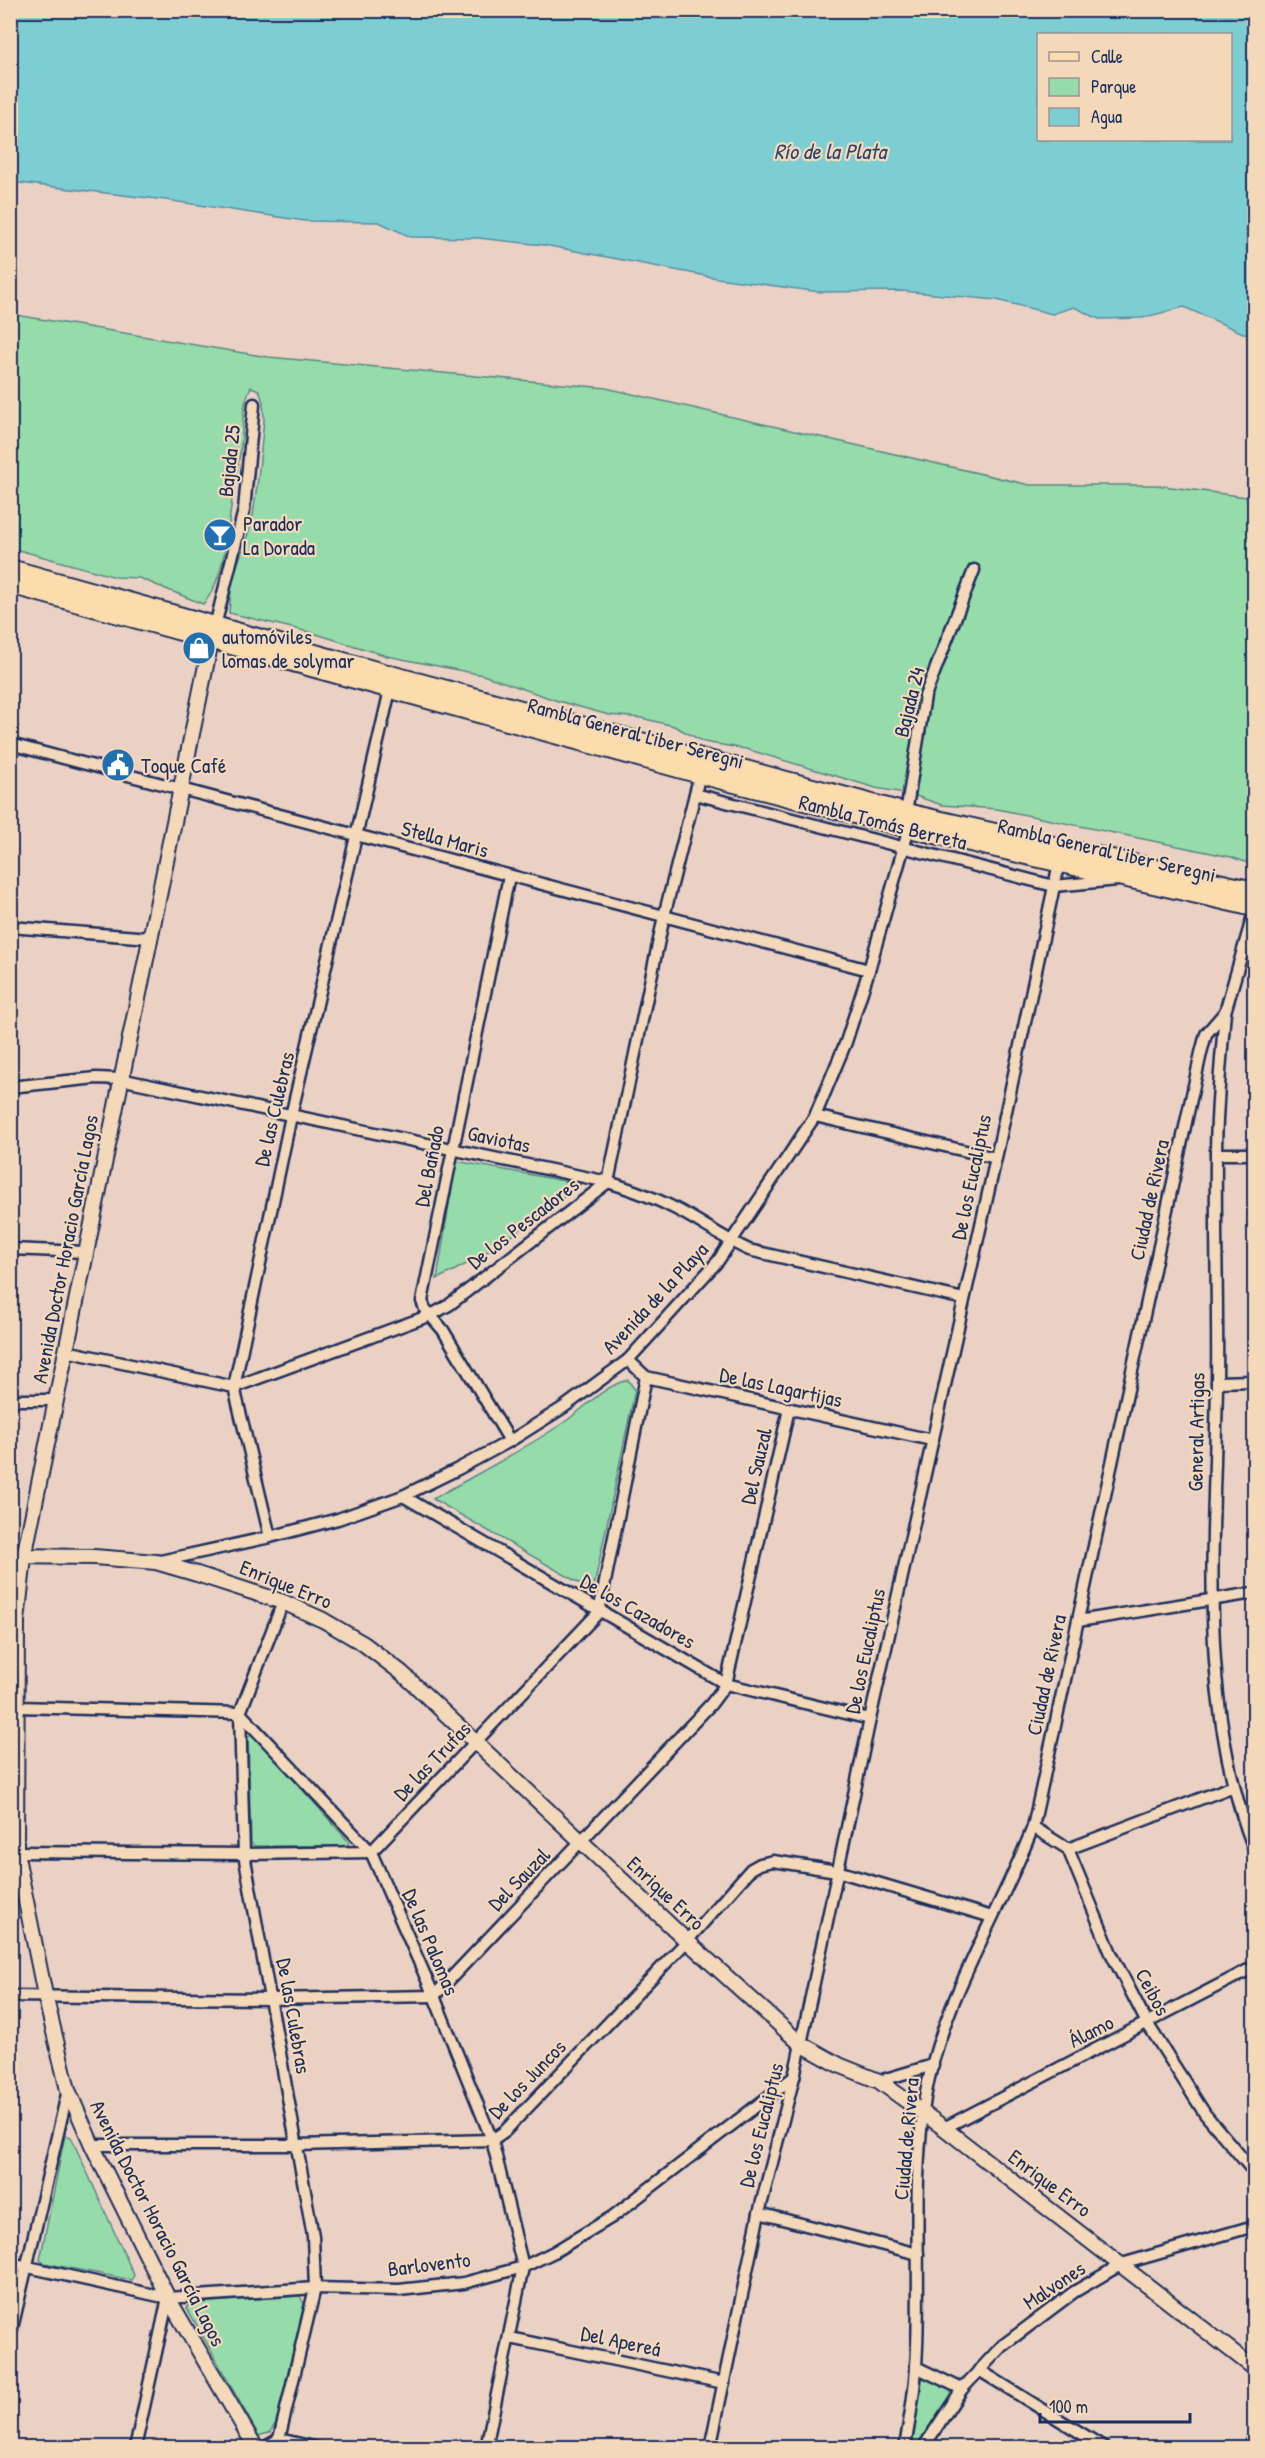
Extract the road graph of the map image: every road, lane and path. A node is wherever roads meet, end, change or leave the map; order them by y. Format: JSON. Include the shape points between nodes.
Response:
{"nodes":[{"id":1,"x":254,"y":404,"type":"dead end"},
{"id":2,"x":10,"y":569,"type":"edge"},
{"id":3,"x":974,"y":570,"type":"dead end"},
{"id":4,"x":10,"y":584,"type":"edge"},
{"id":5,"x":213,"y":633,"type":"junction"},
{"id":6,"x":390,"y":690,"type":"junction"},
{"id":7,"x":10,"y":744,"type":"edge"},
{"id":8,"x":700,"y":774,"type":"junction"},
{"id":9,"x":180,"y":787,"type":"junction"},
{"id":10,"x":695,"y":794,"type":"junction"},
{"id":11,"x":908,"y":821,"type":"junction"},
{"id":12,"x":357,"y":836,"type":"junction"},
{"id":13,"x":904,"y":848,"type":"junction"},
{"id":14,"x":1059,"y":863,"type":"junction"},
{"id":15,"x":509,"y":876,"type":"junction"},
{"id":16,"x":1132,"y":879,"type":"junction"},
{"id":17,"x":1054,"y":886,"type":"junction"},
{"id":18,"x":1254,"y":891,"type":"edge"},
{"id":19,"x":1254,"y":907,"type":"edge"},
{"id":20,"x":1254,"y":912,"type":"edge"},
{"id":21,"x":664,"y":916,"type":"junction"},
{"id":22,"x":10,"y":927,"type":"edge"},
{"id":23,"x":150,"y":938,"type":"junction"},
{"id":24,"x":869,"y":970,"type":"junction"},
{"id":25,"x":1225,"y":1012,"type":"junction"},
{"id":26,"x":120,"y":1079,"type":"junction"},
{"id":27,"x":10,"y":1087,"type":"edge"},
{"id":28,"x":291,"y":1116,"type":"junction"},
{"id":29,"x":815,"y":1116,"type":"junction"},
{"id":30,"x":452,"y":1149,"type":"junction"},
{"id":31,"x":1216,"y":1154,"type":"junction"},
{"id":32,"x":1254,"y":1154,"type":"edge"},
{"id":33,"x":996,"y":1158,"type":"junction"},
{"id":34,"x":608,"y":1182,"type":"junction"},
{"id":35,"x":733,"y":1242,"type":"junction"},
{"id":36,"x":10,"y":1249,"type":"edge"},
{"id":37,"x":85,"y":1252,"type":"junction"},
{"id":38,"x":964,"y":1299,"type":"junction"},
{"id":39,"x":431,"y":1315,"type":"junction"},
{"id":40,"x":66,"y":1351,"type":"junction"},
{"id":41,"x":628,"y":1360,"type":"junction"},
{"id":42,"x":646,"y":1377,"type":"junction"},
{"id":43,"x":1254,"y":1381,"type":"edge"},
{"id":44,"x":1217,"y":1382,"type":"junction"},
{"id":45,"x":234,"y":1387,"type":"junction"},
{"id":46,"x":10,"y":1400,"type":"edge"},
{"id":47,"x":56,"y":1400,"type":"junction"},
{"id":48,"x":789,"y":1409,"type":"junction"},
{"id":49,"x":932,"y":1440,"type":"junction"},
{"id":50,"x":510,"y":1441,"type":"junction"},
{"id":51,"x":403,"y":1496,"type":"junction"},
{"id":52,"x":270,"y":1537,"type":"junction"},
{"id":53,"x":17,"y":1557,"type":"edge"},
{"id":54,"x":156,"y":1562,"type":"junction"},
{"id":55,"x":1254,"y":1593,"type":"edge"},
{"id":56,"x":1211,"y":1600,"type":"junction"},
{"id":57,"x":283,"y":1602,"type":"junction"},
{"id":58,"x":599,"y":1612,"type":"junction"},
{"id":59,"x":1078,"y":1621,"type":"junction"},
{"id":60,"x":726,"y":1684,"type":"junction"},
{"id":61,"x":17,"y":1707,"type":"junction"},
{"id":62,"x":240,"y":1713,"type":"junction"},
{"id":63,"x":870,"y":1719,"type":"junction"},
{"id":64,"x":476,"y":1744,"type":"junction"},
{"id":65,"x":1234,"y":1785,"type":"junction"},
{"id":66,"x":13,"y":1790,"type":"edge"},
{"id":67,"x":1032,"y":1827,"type":"junction"},
{"id":68,"x":581,"y":1842,"type":"junction"},
{"id":69,"x":1068,"y":1849,"type":"junction"},
{"id":70,"x":1254,"y":1849,"type":"edge"},
{"id":71,"x":16,"y":1852,"type":"junction"},
{"id":72,"x":371,"y":1852,"type":"junction"},
{"id":73,"x":244,"y":1854,"type":"junction"},
{"id":74,"x":837,"y":1870,"type":"junction"},
{"id":75,"x":992,"y":1917,"type":"junction"},
{"id":76,"x":687,"y":1941,"type":"junction"},
{"id":77,"x":1254,"y":1967,"type":"edge"},
{"id":78,"x":45,"y":1995,"type":"junction"},
{"id":79,"x":10,"y":1996,"type":"edge"},
{"id":80,"x":434,"y":1996,"type":"junction"},
{"id":81,"x":271,"y":1999,"type":"junction"},
{"id":82,"x":1147,"y":2024,"type":"junction"},
{"id":83,"x":801,"y":2044,"type":"junction"},
{"id":84,"x":933,"y":2065,"type":"junction"},
{"id":85,"x":794,"y":2077,"type":"junction"},
{"id":86,"x":879,"y":2081,"type":"junction"},
{"id":87,"x":68,"y":2090,"type":"junction"},
{"id":88,"x":924,"y":2113,"type":"junction"},
{"id":89,"x":944,"y":2128,"type":"junction"},
{"id":90,"x":492,"y":2140,"type":"junction"},
{"id":91,"x":92,"y":2145,"type":"junction"},
{"id":92,"x":297,"y":2145,"type":"junction"},
{"id":93,"x":1254,"y":2172,"type":"edge"},
{"id":94,"x":759,"y":2213,"type":"junction"},
{"id":95,"x":1254,"y":2226,"type":"edge"},
{"id":96,"x":918,"y":2254,"type":"junction"},
{"id":97,"x":10,"y":2263,"type":"edge"},
{"id":98,"x":1122,"y":2264,"type":"junction"},
{"id":99,"x":26,"y":2266,"type":"junction"},
{"id":100,"x":524,"y":2267,"type":"junction"},
{"id":101,"x":315,"y":2288,"type":"junction"},
{"id":102,"x":168,"y":2298,"type":"junction"},
{"id":103,"x":10,"y":2337,"type":"edge"},
{"id":104,"x":510,"y":2338,"type":"junction"},
{"id":105,"x":916,"y":2367,"type":"junction"},
{"id":106,"x":1254,"y":2368,"type":"edge"},
{"id":107,"x":979,"y":2370,"type":"junction"},
{"id":108,"x":723,"y":2383,"type":"junction"},
{"id":109,"x":962,"y":2389,"type":"junction"},
{"id":110,"x":279,"y":2439,"type":"junction"},
{"id":111,"x":1254,"y":2439,"type":"edge"},
{"id":112,"x":135,"y":2448,"type":"edge"},
{"id":113,"x":256,"y":2448,"type":"edge"},
{"id":114,"x":264,"y":2448,"type":"edge"},
{"id":115,"x":318,"y":2448,"type":"edge"},
{"id":116,"x":486,"y":2448,"type":"edge"},
{"id":117,"x":710,"y":2448,"type":"edge"},
{"id":118,"x":905,"y":2448,"type":"edge"},
{"id":119,"x":923,"y":2448,"type":"edge"},
{"id":120,"x":1105,"y":2448,"type":"edge"},
{"id":121,"x":1249,"y":2448,"type":"edge"}],
"edges":[{"from":1,"to":5,"type":"street","name":"Bajada 25","via":[[244,510]]},
{"from":2,"to":5,"type":"main road","name":"Rambla General Liber Seregni"},
{"from":3,"to":11,"type":"street","name":"Bajada 24","via":[[925,696]]},
{"from":4,"to":5,"type":"main road","name":"Rambla General Liber Seregni"},
{"from":5,"to":6,"type":"main road","name":"Rambla General Liber Seregni"},
{"from":5,"to":9,"type":"street","name":"Avenida Doctor Horacio García Lagos"},
{"from":5,"to":11,"type":"main road","name":"Rambla General Liber Seregni","via":[[702,760]]},
{"from":6,"to":8,"type":"main road","name":"Rambla General Liber Seregni"},
{"from":6,"to":12,"type":"street","name":"De las Culebras"},
{"from":7,"to":9,"type":"street","name":"Stella Maris"},
{"from":8,"to":10,"type":"street","name":"De los Pescadores"},
{"from":8,"to":11,"type":"main road","name":"Rambla General Liber Seregni"},
{"from":9,"to":12,"type":"street","name":"Stella Maris"},
{"from":9,"to":23,"type":"street","name":"Avenida Doctor Horacio García Lagos"},
{"from":10,"to":13,"type":"street","name":"Rambla Tomás Berreta"},
{"from":10,"to":21,"type":"street","name":"De los Pescadores"},
{"from":11,"to":13,"type":"street","name":"Avenida de la Playa"},
{"from":11,"to":14,"type":"main road","name":"Rambla General Liber Seregni"},
{"from":11,"to":18,"type":"main road","name":"Rambla General Liber Seregni"},
{"from":12,"to":15,"type":"street","name":"Stella Maris"},
{"from":12,"to":28,"type":"street","name":"De las Culebras"},
{"from":13,"to":17,"type":"street","name":"Rambla Tomás Berreta"},
{"from":13,"to":24,"type":"street","name":"Avenida de la Playa"},
{"from":14,"to":16,"type":"main road","name":"Rambla General Liber Seregni"},
{"from":14,"to":17,"type":"street","name":"De los Eucaliptus"},
{"from":15,"to":21,"type":"street","name":"Stella Maris"},
{"from":15,"to":30,"type":"street","name":"Del Bañado"},
{"from":16,"to":17,"type":"street","name":"Rambla Tomás Berreta"},
{"from":16,"to":19,"type":"main road","name":"Rambla General Liber Seregni"},
{"from":17,"to":33,"type":"street","name":"De los Eucaliptus"},
{"from":20,"to":25,"type":"street","name":"Ciudad de Rivera"},
{"from":21,"to":24,"type":"street","name":"Stella Maris"},
{"from":21,"to":34,"type":"street","name":"De los Pescadores"},
{"from":22,"to":23,"type":"street"},
{"from":23,"to":26,"type":"street","name":"Avenida Doctor Horacio García Lagos"},
{"from":24,"to":29,"type":"street","name":"Avenida de la Playa","via":[[846,1042]]},
{"from":25,"to":31,"type":"street","name":"General Artigas"},
{"from":25,"to":59,"type":"street","name":"Ciudad de Rivera","via":[[1206,1034],[1201,1053]]},
{"from":26,"to":27,"type":"street","name":"Gaviotas"},
{"from":26,"to":28,"type":"street","name":"Gaviotas"},
{"from":26,"to":37,"type":"street","name":"Avenida Doctor Horacio García Lagos"},
{"from":28,"to":30,"type":"street","name":"Gaviotas"},
{"from":28,"to":45,"type":"street","name":"De las Culebras"},
{"from":29,"to":33,"type":"street"},
{"from":29,"to":35,"type":"street","name":"Avenida de la Playa"},
{"from":30,"to":34,"type":"street","name":"Gaviotas"},
{"from":30,"to":39,"type":"street","name":"Del Bañado","via":[[422,1300]]},
{"from":31,"to":32,"type":"street"},
{"from":31,"to":44,"type":"street","name":"General Artigas"},
{"from":33,"to":38,"type":"street","name":"De los Eucaliptus"},
{"from":34,"to":35,"type":"street","name":"Gaviotas","via":[[674,1207]]},
{"from":34,"to":39,"type":"street","name":"De los Pescadores"},
{"from":35,"to":38,"type":"street","name":"Gaviotas","via":[[749,1250]]},
{"from":35,"to":41,"type":"street","name":"Avenida de la Playa"},
{"from":36,"to":37,"type":"street"},
{"from":37,"to":40,"type":"street","name":"Avenida Doctor Horacio García Lagos"},
{"from":38,"to":49,"type":"street","name":"De los Eucaliptus"},
{"from":39,"to":45,"type":"street","name":"De los Pescadores"},
{"from":39,"to":50,"type":"street","name":"Del Bañado"},
{"from":40,"to":45,"type":"street"},
{"from":40,"to":47,"type":"street","name":"Avenida Doctor Horacio García Lagos"},
{"from":41,"to":42,"type":"street"},
{"from":41,"to":50,"type":"street","name":"Avenida de la Playa"},
{"from":42,"to":48,"type":"street","name":"De las Lagartijas"},
{"from":42,"to":58,"type":"street"},
{"from":43,"to":44,"type":"street"},
{"from":44,"to":56,"type":"street","name":"General Artigas"},
{"from":45,"to":52,"type":"street","name":"De las Culebras"},
{"from":46,"to":47,"type":"street"},
{"from":47,"to":53,"type":"street","name":"Avenida Doctor Horacio García Lagos"},
{"from":48,"to":49,"type":"street","name":"De las Lagartijas"},
{"from":48,"to":60,"type":"street","name":"Del Sauzal"},
{"from":49,"to":63,"type":"street","name":"De los Eucaliptus"},
{"from":50,"to":51,"type":"street","name":"Avenida de la Playa"},
{"from":51,"to":52,"type":"street","name":"Avenida de la Playa"},
{"from":51,"to":58,"type":"street","name":"De los Cazadores"},
{"from":52,"to":54,"type":"street","name":"Avenida de la Playa"},
{"from":53,"to":54,"type":"street","name":"Enrique Erro"},
{"from":53,"to":61,"type":"street","name":"Avenida Doctor Horacio García Lagos"},
{"from":54,"to":57,"type":"street","name":"Enrique Erro"},
{"from":55,"to":56,"type":"street"},
{"from":56,"to":59,"type":"street"},
{"from":56,"to":65,"type":"street","name":"General Artigas","via":[[1214,1660]]},
{"from":57,"to":62,"type":"street","name":"De las Culebras"},
{"from":57,"to":64,"type":"street","name":"Enrique Erro","via":[[364,1644],[402,1672]]},
{"from":58,"to":60,"type":"street","name":"De los Cazadores"},
{"from":58,"to":64,"type":"street","name":"De las Trufas"},
{"from":59,"to":67,"type":"street","name":"Ciudad de Rivera"},
{"from":60,"to":63,"type":"street","name":"De los Cazadores"},
{"from":60,"to":68,"type":"street","name":"Del Sauzal"},
{"from":61,"to":62,"type":"street"},
{"from":61,"to":66,"type":"street","name":"Avenida Doctor Horacio García Lagos"},
{"from":62,"to":72,"type":"street","name":"De las Palomas"},
{"from":62,"to":73,"type":"street","name":"De las Culebras"},
{"from":63,"to":74,"type":"street","name":"De los Eucaliptus"},
{"from":64,"to":68,"type":"street","name":"Enrique Erro"},
{"from":64,"to":72,"type":"street","name":"De las Trufas"},
{"from":65,"to":69,"type":"street"},
{"from":65,"to":70,"type":"street","name":"General Artigas"},
{"from":66,"to":71,"type":"street","name":"Avenida Doctor Horacio García Lagos"},
{"from":67,"to":69,"type":"street"},
{"from":67,"to":75,"type":"street","name":"Ciudad de Rivera","via":[[1018,1866]]},
{"from":68,"to":76,"type":"street","name":"Enrique Erro"},
{"from":68,"to":80,"type":"street","name":"Del Sauzal"},
{"from":69,"to":82,"type":"street","name":"Ceibos","via":[[1111,1953]]},
{"from":71,"to":73,"type":"street"},
{"from":71,"to":78,"type":"street","name":"Avenida Doctor Horacio García Lagos"},
{"from":72,"to":73,"type":"street"},
{"from":72,"to":80,"type":"street","name":"De las Palomas"},
{"from":73,"to":81,"type":"street","name":"De las Culebras"},
{"from":74,"to":75,"type":"street","name":"De los Juncos"},
{"from":74,"to":76,"type":"street","name":"De los Juncos","via":[[773,1861],[751,1869]]},
{"from":74,"to":83,"type":"street","name":"De los Eucaliptus"},
{"from":75,"to":84,"type":"street","name":"Ciudad de Rivera","via":[[952,2008]]},
{"from":76,"to":83,"type":"street","name":"Enrique Erro"},
{"from":76,"to":90,"type":"street","name":"De los Juncos","via":[[505,2132]]},
{"from":77,"to":82,"type":"street","name":"Álamo"},
{"from":78,"to":79,"type":"street"},
{"from":78,"to":81,"type":"street"},
{"from":78,"to":87,"type":"street","name":"Avenida Doctor Horacio García Lagos"},
{"from":80,"to":81,"type":"street"},
{"from":80,"to":90,"type":"street","name":"De las Palomas"},
{"from":81,"to":92,"type":"street","name":"De las Culebras"},
{"from":82,"to":89,"type":"street","name":"Álamo"},
{"from":82,"to":93,"type":"street","name":"Ceibos","via":[[1206,2114]]},
{"from":83,"to":85,"type":"street","name":"De los Eucaliptus"},
{"from":83,"to":86,"type":"street","name":"Enrique Erro"},
{"from":84,"to":86,"type":"street"},
{"from":84,"to":88,"type":"street","name":"Ciudad de Rivera"},
{"from":85,"to":94,"type":"street","name":"De los Eucaliptus"},
{"from":85,"to":100,"type":"street","name":"Barlovento","via":[[612,2217]]},
{"from":86,"to":88,"type":"street","name":"Enrique Erro"},
{"from":87,"to":91,"type":"street","name":"Avenida Doctor Horacio García Lagos"},
{"from":87,"to":99,"type":"street"},
{"from":88,"to":89,"type":"street","name":"Enrique Erro"},
{"from":88,"to":96,"type":"street","name":"Ciudad de Rivera"},
{"from":89,"to":98,"type":"street","name":"Enrique Erro"},
{"from":90,"to":92,"type":"street","name":"De los Juncos"},
{"from":90,"to":100,"type":"street","name":"De las Palomas"},
{"from":91,"to":92,"type":"street","name":"De los Juncos"},
{"from":91,"to":102,"type":"street","name":"Avenida Doctor Horacio García Lagos"},
{"from":92,"to":101,"type":"street","name":"De las Culebras","via":[[313,2236]]},
{"from":94,"to":96,"type":"street"},
{"from":94,"to":108,"type":"street","name":"De los Eucaliptus"},
{"from":95,"to":98,"type":"street","name":"Malvones"},
{"from":96,"to":105,"type":"street","name":"Ciudad de Rivera"},
{"from":97,"to":99,"type":"street","name":"Barlovento"},
{"from":98,"to":106,"type":"street","name":"Enrique Erro"},
{"from":98,"to":107,"type":"street","name":"Malvones","via":[[1038,2317]]},
{"from":99,"to":102,"type":"street","name":"Barlovento"},
{"from":99,"to":103,"type":"street"},
{"from":100,"to":101,"type":"street","name":"Barlovento","via":[[464,2283],[399,2290]]},
{"from":100,"to":104,"type":"street","name":"De las Palomas"},
{"from":101,"to":102,"type":"street","name":"Barlovento"},
{"from":101,"to":110,"type":"street","name":"De las Culebras"},
{"from":102,"to":112,"type":"street"},
{"from":102,"to":113,"type":"street","name":"Avenida Doctor Horacio García Lagos"},
{"from":104,"to":108,"type":"street","name":"Del Apereá"},
{"from":104,"to":116,"type":"street","name":"De las Palomas"},
{"from":105,"to":109,"type":"street"},
{"from":105,"to":118,"type":"street","name":"Ciudad de Rivera"},
{"from":107,"to":109,"type":"street","name":"Malvones"},
{"from":107,"to":120,"type":"street"},
{"from":108,"to":117,"type":"street","name":"De los Eucaliptus"},
{"from":109,"to":119,"type":"street","name":"Malvones"},
{"from":110,"to":114,"type":"street"},
{"from":110,"to":115,"type":"street"},
{"from":111,"to":121,"type":"street"}]}
